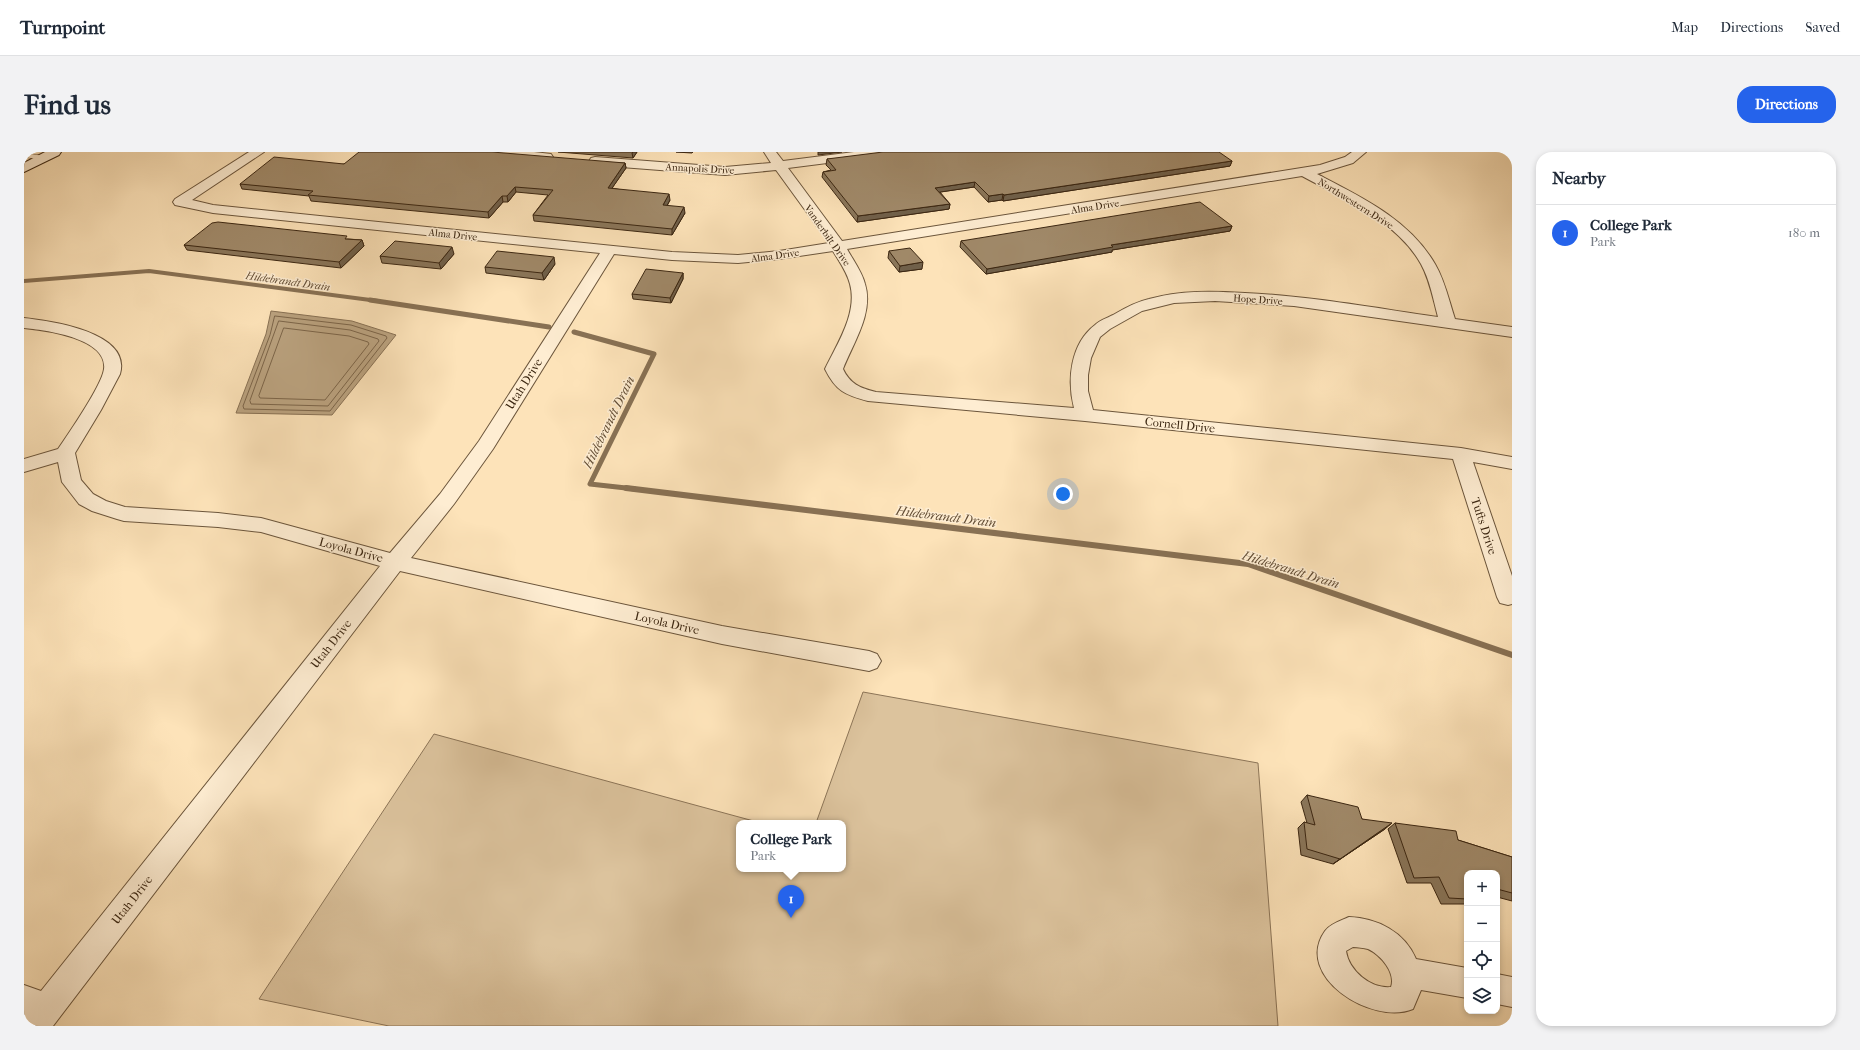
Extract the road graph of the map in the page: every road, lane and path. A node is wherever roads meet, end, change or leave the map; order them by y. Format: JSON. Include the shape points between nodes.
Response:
{"nodes":[{"id":1,"x":258,"y":152,"type":"edge"},
{"id":2,"x":493,"y":152,"type":"edge"},
{"id":3,"x":770,"y":152,"type":"edge"},
{"id":4,"x":882,"y":152,"type":"edge"},
{"id":5,"x":1360,"y":152,"type":"edge"},
{"id":6,"x":24,"y":155,"type":"edge"},
{"id":7,"x":49,"y":155,"type":"edge"},
{"id":8,"x":556,"y":158,"type":"edge"},
{"id":9,"x":580,"y":160,"type":"edge"},
{"id":10,"x":779,"y":166,"type":"junction"},
{"id":11,"x":24,"y":168,"type":"edge"},
{"id":12,"x":1304,"y":172,"type":"junction"},
{"id":13,"x":838,"y":246,"type":"junction"},
{"id":14,"x":610,"y":250,"type":"junction"},
{"id":15,"x":24,"y":322,"type":"edge"},
{"id":16,"x":1448,"y":323,"type":"junction"},
{"id":17,"x":1512,"y":332,"type":"edge"},
{"id":18,"x":848,"y":389,"type":"joint"},
{"id":19,"x":1084,"y":415,"type":"junction"},
{"id":20,"x":65,"y":453,"type":"junction"},
{"id":21,"x":1461,"y":454,"type":"junction"},
{"id":22,"x":1512,"y":463,"type":"edge"},
{"id":23,"x":24,"y":466,"type":"edge"},
{"id":24,"x":395,"y":562,"type":"junction"},
{"id":25,"x":1508,"y":597,"type":"dead end"},
{"id":26,"x":869,"y":662,"type":"dead end"},
{"id":27,"x":1406,"y":972,"type":"dead end"},
{"id":28,"x":1464,"y":982,"type":"edge"},
{"id":29,"x":1500,"y":990,"type":"edge"},
{"id":30,"x":1512,"y":992,"type":"edge"},
{"id":31,"x":35,"y":1012,"type":"edge"}],
"edges":[{"from":1,"to":14,"type":"street","name":"Alma Drive","via":[[180,202],[213,209]]},
{"from":2,"to":8,"type":"street"},
{"from":3,"to":10,"type":"street","name":"Vanderbilt Drive"},
{"from":4,"to":10,"type":"street","name":"Annapolis Drive"},
{"from":5,"to":12,"type":"street","name":"Alma Drive","via":[[1342,164]]},
{"from":6,"to":7,"type":"lane"},
{"from":7,"to":11,"type":"street"},
{"from":9,"to":10,"type":"street","name":"Annapolis Drive","via":[[706,170]]},
{"from":10,"to":13,"type":"street","name":"Vanderbilt Drive"},
{"from":12,"to":13,"type":"street","name":"Alma Drive"},
{"from":12,"to":16,"type":"street","name":"Northwestern Drive","via":[[1380,216],[1412,243],[1428,264]]},
{"from":13,"to":14,"type":"street","name":"Alma Drive","via":[[738,259]]},
{"from":13,"to":18,"type":"street","name":"Vanderbilt Drive","via":[[855,274],[860,297],[854,323],[834,369],[841,384]]},
{"from":14,"to":24,"type":"street","name":"Utah Drive","via":[[486,445]]},
{"from":15,"to":20,"type":"street","via":[[47,325],[91,339],[110,355],[113,369]]},
{"from":16,"to":17,"type":"street","name":"Hope Drive"},
{"from":16,"to":19,"type":"street","name":"Hope Drive","via":[[1294,301],[1223,296],[1190,297],[1140,306],[1100,328],[1090,339],[1084,354],[1079,390]]},
{"from":18,"to":19,"type":"street","name":"Cornell Drive","via":[[889,399]]},
{"from":19,"to":21,"type":"street","name":"Cornell Drive"},
{"from":20,"to":23,"type":"street"},
{"from":20,"to":24,"type":"street","name":"Loyola Drive","via":[[72,482],[86,499],[99,506],[124,514],[261,525]]},
{"from":21,"to":22,"type":"street","name":"Cornell Drive"},
{"from":21,"to":25,"type":"street","name":"Tufts Drive"},
{"from":24,"to":26,"type":"street","name":"Loyola Drive","via":[[722,635]]},
{"from":24,"to":31,"type":"street","name":"Utah Drive"},
{"from":27,"to":28,"type":"street"},
{"from":29,"to":30,"type":"street"}]}
